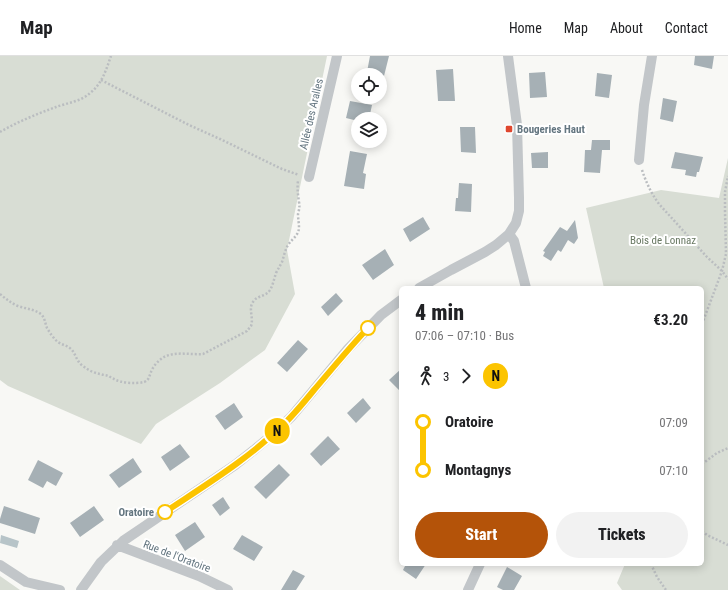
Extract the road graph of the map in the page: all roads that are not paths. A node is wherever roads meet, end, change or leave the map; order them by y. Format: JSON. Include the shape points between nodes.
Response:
{"nodes":[{"id":1,"x":336,"y":56,"type":"edge"},
{"id":2,"x":508,"y":56,"type":"edge"},
{"id":3,"x":652,"y":56,"type":"edge"},
{"id":4,"x":639,"y":160,"type":"road end"},
{"id":5,"x":309,"y":177,"type":"road end"},
{"id":6,"x":509,"y":234,"type":"junction"},
{"id":7,"x":423,"y":286,"type":"edge"},
{"id":8,"x":525,"y":286,"type":"edge"},
{"id":9,"x":399,"y":302,"type":"edge"},
{"id":10,"x":117,"y":546,"type":"junction"},
{"id":11,"x":0,"y":565,"type":"edge"},
{"id":12,"x":479,"y":566,"type":"edge"},
{"id":13,"x":28,"y":586,"type":"edge"},
{"id":14,"x":60,"y":590,"type":"edge"},
{"id":15,"x":80,"y":590,"type":"edge"},
{"id":16,"x":228,"y":590,"type":"edge"},
{"id":17,"x":468,"y":590,"type":"edge"}],
"edges":[{"from":1,"to":5,"type":"street","name":"Allée des Aralles"},
{"from":2,"to":6,"type":"street","via":[[517,125],[519,198],[518,217]]},
{"from":3,"to":4,"type":"street"},
{"from":6,"to":7,"type":"street","via":[[485,252]]},
{"from":6,"to":8,"type":"street","via":[[514,241]]},
{"from":9,"to":10,"type":"street","via":[[368,328],[292,416],[254,450]]},
{"from":10,"to":15,"type":"street"},
{"from":10,"to":16,"type":"street","name":"Rue de l'Oratoire","via":[[199,576]]},
{"from":11,"to":13,"type":"street"},
{"from":12,"to":17,"type":"street"},
{"from":13,"to":14,"type":"street"}]}
